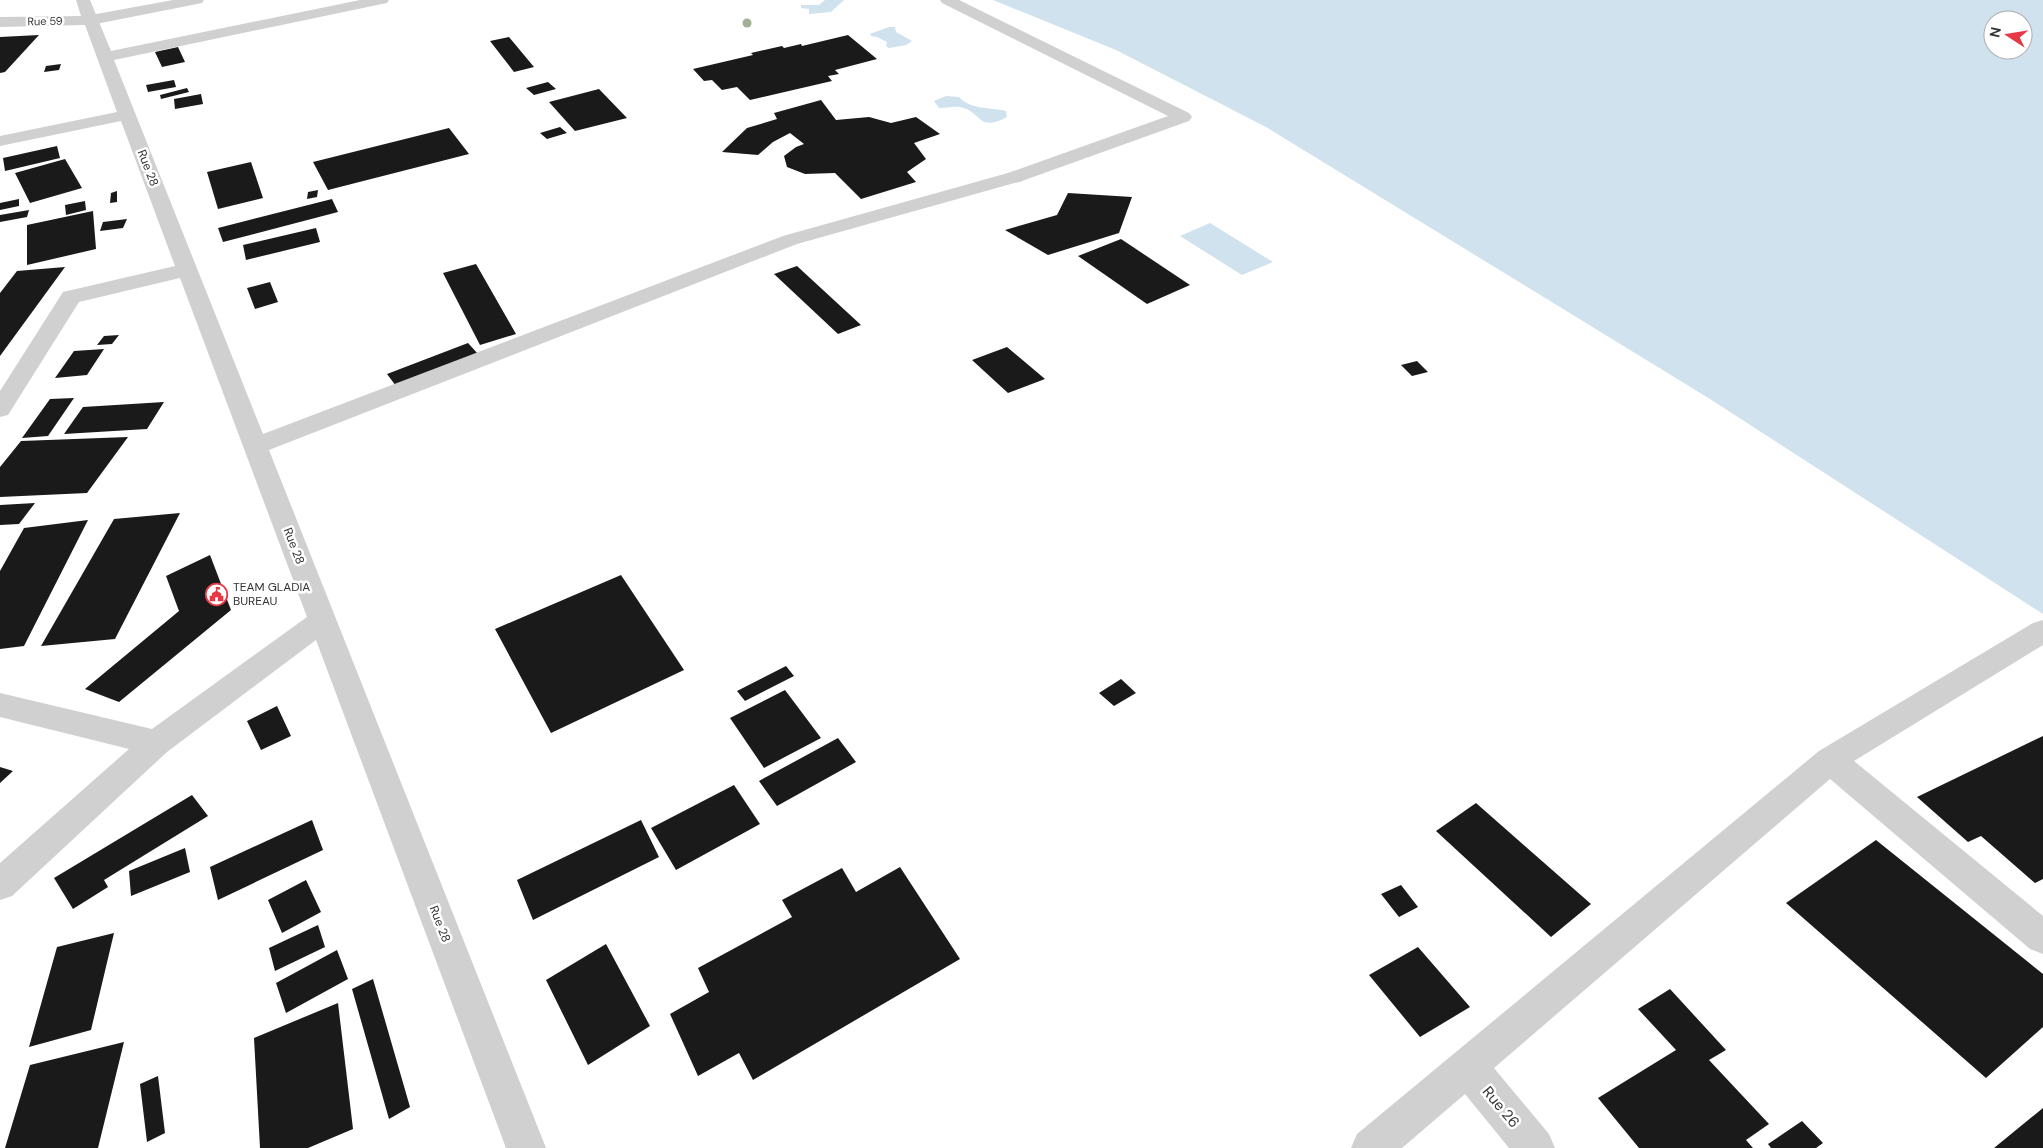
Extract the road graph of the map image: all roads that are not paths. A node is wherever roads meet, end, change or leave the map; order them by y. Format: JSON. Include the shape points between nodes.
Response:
{"nodes":[{"id":1,"x":197,"y":0,"type":"edge"},
{"id":2,"x":382,"y":0,"type":"edge"},
{"id":3,"x":947,"y":0,"type":"edge"},
{"id":4,"x":87,"y":10,"type":"edge"},
{"id":5,"x":0,"y":22,"type":"edge"},
{"id":6,"x":104,"y":57,"type":"junction"},
{"id":7,"x":127,"y":115,"type":"junction"},
{"id":8,"x":0,"y":141,"type":"edge"},
{"id":9,"x":187,"y":270,"type":"junction"},
{"id":10,"x":0,"y":410,"type":"edge"},
{"id":11,"x":255,"y":446,"type":"junction"},
{"id":12,"x":323,"y":620,"type":"junction"},
{"id":13,"x":2043,"y":631,"type":"edge"},
{"id":14,"x":0,"y":706,"type":"edge"},
{"id":15,"x":156,"y":743,"type":"junction"},
{"id":16,"x":1830,"y":760,"type":"junction"},
{"id":17,"x":0,"y":884,"type":"edge"},
{"id":18,"x":2043,"y":938,"type":"edge"},
{"id":19,"x":1467,"y":1066,"type":"junction"},
{"id":20,"x":526,"y":1148,"type":"edge"},
{"id":21,"x":1371,"y":1148,"type":"edge"},
{"id":22,"x":1536,"y":1148,"type":"edge"}],
"edges":[{"from":1,"to":4,"type":"street","name":"Rue 59"},
{"from":2,"to":6,"type":"street"},
{"from":3,"to":11,"type":"street","via":[[1183,118],[1015,177],[790,240]]},
{"from":4,"to":5,"type":"street","name":"Rue 59"},
{"from":4,"to":6,"type":"street","name":"Rue 28"},
{"from":6,"to":7,"type":"street","name":"Rue 28"},
{"from":7,"to":8,"type":"street"},
{"from":7,"to":9,"type":"street","name":"Rue 28"},
{"from":9,"to":10,"type":"street","via":[[71,297]]},
{"from":9,"to":11,"type":"street","name":"Rue 28"},
{"from":11,"to":12,"type":"street","name":"Rue 28"},
{"from":12,"to":15,"type":"street"},
{"from":12,"to":20,"type":"street","name":"Rue 28"},
{"from":13,"to":16,"type":"street"},
{"from":14,"to":15,"type":"street"},
{"from":15,"to":17,"type":"street"},
{"from":16,"to":18,"type":"street"},
{"from":16,"to":19,"type":"street"},
{"from":19,"to":21,"type":"street"},
{"from":19,"to":22,"type":"street","name":"Rue 26"}]}
